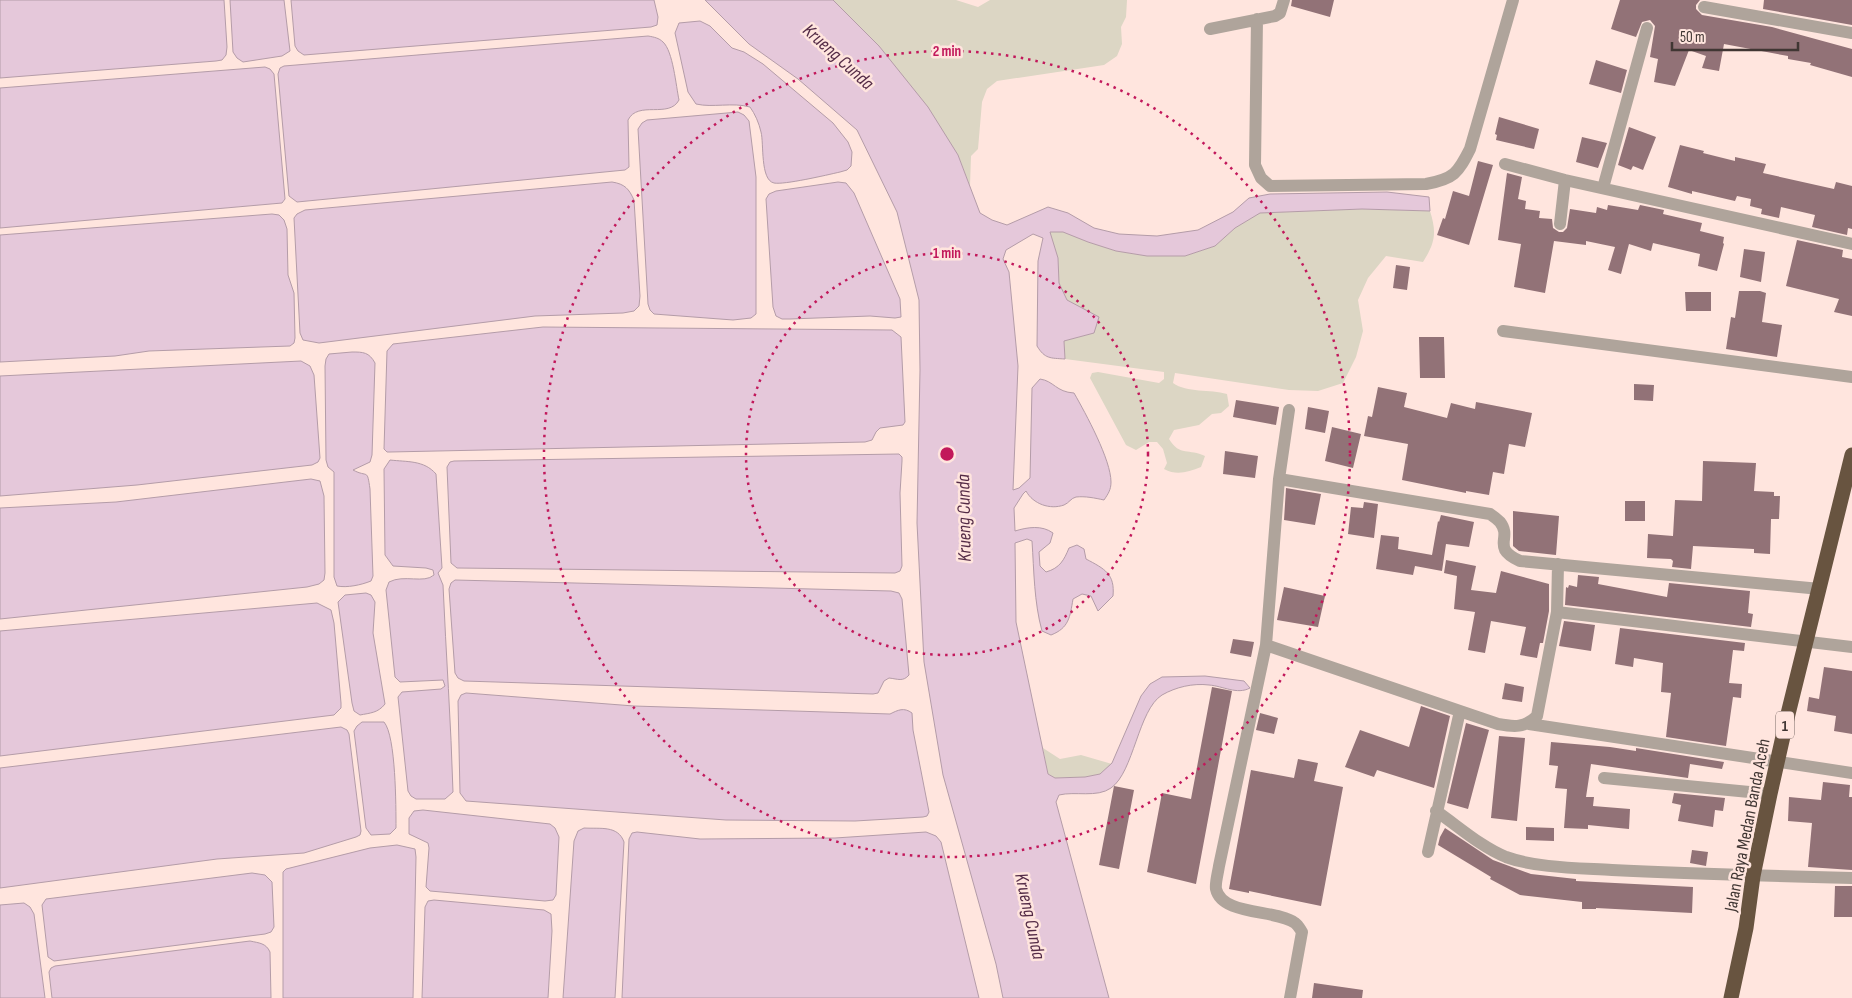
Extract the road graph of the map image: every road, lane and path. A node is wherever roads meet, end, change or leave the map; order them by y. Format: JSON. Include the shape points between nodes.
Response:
{"nodes":[{"id":1,"x":1284,"y":0,"type":"edge"},
{"id":2,"x":1513,"y":0,"type":"edge"},
{"id":3,"x":1704,"y":7,"type":"dead end"},
{"id":4,"x":1257,"y":20,"type":"junction"},
{"id":5,"x":1647,"y":28,"type":"dead end"},
{"id":6,"x":1210,"y":29,"type":"dead end"},
{"id":7,"x":1852,"y":33,"type":"edge"},
{"id":8,"x":1505,"y":164,"type":"dead end"},
{"id":9,"x":1565,"y":180,"type":"junction"},
{"id":10,"x":1603,"y":188,"type":"junction"},
{"id":11,"x":1560,"y":224,"type":"dead end"},
{"id":12,"x":1852,"y":244,"type":"edge"},
{"id":13,"x":1503,"y":331,"type":"dead end"},
{"id":14,"x":1852,"y":377,"type":"edge"},
{"id":15,"x":1289,"y":410,"type":"dead end"},
{"id":16,"x":1852,"y":456,"type":"edge"},
{"id":17,"x":1279,"y":479,"type":"junction"},
{"id":18,"x":1558,"y":564,"type":"junction"},
{"id":19,"x":1820,"y":589,"type":"junction"},
{"id":20,"x":1557,"y":612,"type":"junction"},
{"id":21,"x":1806,"y":642,"type":"junction"},
{"id":22,"x":1266,"y":645,"type":"junction"},
{"id":23,"x":1852,"y":647,"type":"edge"},
{"id":24,"x":1460,"y":711,"type":"junction"},
{"id":25,"x":1529,"y":724,"type":"junction"},
{"id":26,"x":1777,"y":762,"type":"junction"},
{"id":27,"x":1852,"y":773,"type":"edge"},
{"id":28,"x":1604,"y":778,"type":"dead end"},
{"id":29,"x":1770,"y":794,"type":"junction"},
{"id":30,"x":1436,"y":811,"type":"junction"},
{"id":31,"x":1428,"y":852,"type":"dead end"},
{"id":32,"x":1752,"y":876,"type":"junction"},
{"id":33,"x":1852,"y":878,"type":"edge"},
{"id":34,"x":1290,"y":998,"type":"edge"},
{"id":35,"x":1730,"y":998,"type":"edge"}],
"edges":[{"from":1,"to":4,"type":"street","via":[[1280,13]]},
{"from":2,"to":4,"type":"street","via":[[1470,149],[1453,175],[1426,184],[1270,186],[1261,178],[1255,165]]},
{"from":3,"to":7,"type":"street"},
{"from":4,"to":6,"type":"street"},
{"from":5,"to":10,"type":"street"},
{"from":8,"to":9,"type":"street"},
{"from":9,"to":10,"type":"street"},
{"from":9,"to":11,"type":"street"},
{"from":10,"to":12,"type":"street"},
{"from":13,"to":14,"type":"street"},
{"from":15,"to":17,"type":"street"},
{"from":16,"to":19,"type":"highway","name":"Jalan Raya Medan Banda Aceh","number":"1"},
{"from":17,"to":18,"type":"street","via":[[1490,514],[1500,522],[1504,532],[1503,548],[1508,555],[1520,561]]},
{"from":17,"to":22,"type":"street"},
{"from":18,"to":19,"type":"street"},
{"from":18,"to":20,"type":"street"},
{"from":19,"to":21,"type":"highway","name":"Jalan Raya Medan Banda Aceh","number":"1"},
{"from":20,"to":21,"type":"street"},
{"from":20,"to":25,"type":"street","via":[[1537,716]]},
{"from":21,"to":23,"type":"street"},
{"from":21,"to":26,"type":"highway","name":"Jalan Raya Medan Banda Aceh","number":"1"},
{"from":22,"to":24,"type":"street"},
{"from":22,"to":34,"type":"street","via":[[1216,888],[1220,898],[1229,905],[1297,923],[1302,932]]},
{"from":24,"to":25,"type":"street","via":[[1498,724],[1515,727]]},
{"from":24,"to":30,"type":"street"},
{"from":25,"to":26,"type":"street"},
{"from":26,"to":27,"type":"street"},
{"from":26,"to":29,"type":"highway","name":"Jalan Raya Medan Banda Aceh","number":"1"},
{"from":28,"to":29,"type":"street"},
{"from":29,"to":32,"type":"highway","name":"Jalan Raya Medan Banda Aceh","number":"1"},
{"from":30,"to":31,"type":"street"},
{"from":30,"to":32,"type":"street","via":[[1488,847],[1507,857],[1531,862],[1560,867]]},
{"from":32,"to":33,"type":"street"},
{"from":32,"to":35,"type":"highway","name":"Jalan Raya Medan Banda Aceh","number":"1","via":[[1746,928]]}]}
